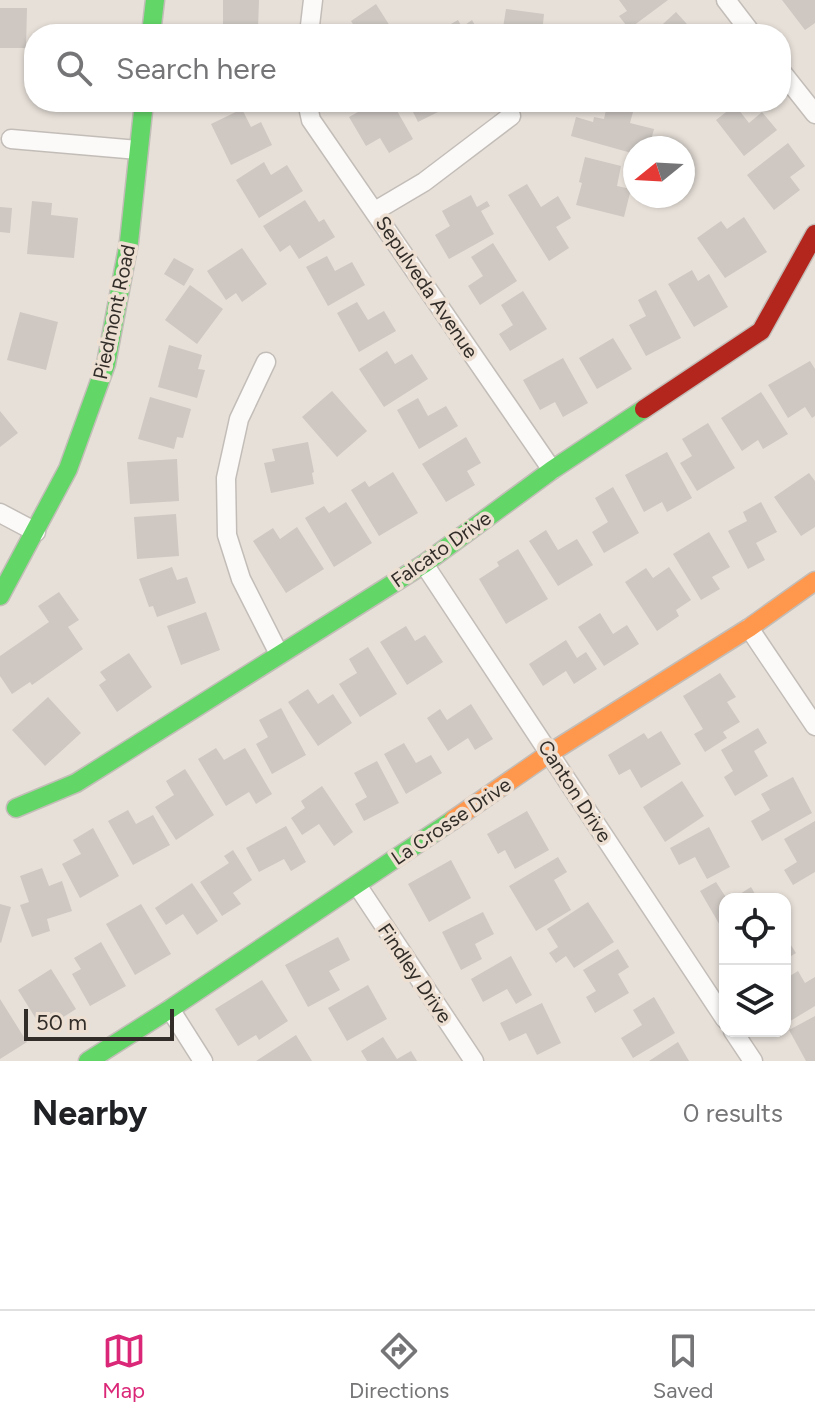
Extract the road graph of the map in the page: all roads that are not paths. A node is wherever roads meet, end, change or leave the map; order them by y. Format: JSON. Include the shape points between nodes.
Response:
{"nodes":[{"id":1,"x":155,"y":0,"type":"edge"},
{"id":2,"x":313,"y":0,"type":"edge"},
{"id":3,"x":726,"y":0,"type":"edge"},
{"id":4,"x":152,"y":24,"type":"edge"},
{"id":5,"x":310,"y":24,"type":"edge"},
{"id":6,"x":744,"y":24,"type":"edge"},
{"id":7,"x":791,"y":84,"type":"edge"},
{"id":8,"x":143,"y":112,"type":"edge"},
{"id":9,"x":309,"y":112,"type":"edge"},
{"id":10,"x":815,"y":114,"type":"edge"},
{"id":11,"x":511,"y":116,"type":"dead end"},
{"id":12,"x":11,"y":139,"type":"dead end"},
{"id":13,"x":138,"y":150,"type":"junction"},
{"id":14,"x":375,"y":211,"type":"junction"},
{"id":15,"x":815,"y":234,"type":"edge"},
{"id":16,"x":266,"y":362,"type":"dead end"},
{"id":17,"x":552,"y":470,"type":"junction"},
{"id":18,"x":0,"y":513,"type":"edge"},
{"id":19,"x":36,"y":532,"type":"junction"},
{"id":20,"x":424,"y":564,"type":"junction"},
{"id":21,"x":815,"y":581,"type":"edge"},
{"id":22,"x":0,"y":596,"type":"edge"},
{"id":23,"x":749,"y":628,"type":"junction"},
{"id":24,"x":279,"y":654,"type":"junction"},
{"id":25,"x":815,"y":726,"type":"edge"},
{"id":26,"x":550,"y":753,"type":"junction"},
{"id":27,"x":16,"y":808,"type":"dead end"},
{"id":28,"x":357,"y":885,"type":"junction"},
{"id":29,"x":170,"y":1009,"type":"junction"},
{"id":30,"x":719,"y":1010,"type":"edge"},
{"id":31,"x":737,"y":1037,"type":"edge"},
{"id":32,"x":88,"y":1061,"type":"edge"},
{"id":33,"x":203,"y":1061,"type":"edge"},
{"id":34,"x":474,"y":1061,"type":"edge"},
{"id":35,"x":753,"y":1061,"type":"edge"}],
"edges":[{"from":1,"to":4,"type":"street"},
{"from":2,"to":5,"type":"street"},
{"from":3,"to":6,"type":"street"},
{"from":7,"to":10,"type":"street"},
{"from":8,"to":13,"type":"street","name":"Piedmont Road"},
{"from":9,"to":14,"type":"street","name":"Sepulveda Avenue"},
{"from":11,"to":14,"type":"street","via":[[424,182]]},
{"from":12,"to":13,"type":"street"},
{"from":13,"to":19,"type":"street","name":"Piedmont Road","via":[[129,242],[106,364],[68,469]]},
{"from":14,"to":17,"type":"street","name":"Sepulveda Avenue"},
{"from":15,"to":17,"type":"street","name":"Falcato Drive","via":[[761,331]]},
{"from":16,"to":24,"type":"street","via":[[239,419],[226,478],[227,535],[241,579]]},
{"from":17,"to":20,"type":"street","name":"Falcato Drive"},
{"from":18,"to":19,"type":"street"},
{"from":19,"to":22,"type":"street","name":"Piedmont Road"},
{"from":20,"to":24,"type":"street","name":"Falcato Drive"},
{"from":20,"to":26,"type":"street","name":"Canton Drive"},
{"from":21,"to":23,"type":"street","name":"La Crosse Drive"},
{"from":23,"to":25,"type":"street"},
{"from":23,"to":26,"type":"street","name":"La Crosse Drive"},
{"from":24,"to":27,"type":"street","name":"Falcato Drive","via":[[76,783]]},
{"from":26,"to":28,"type":"street","name":"La Crosse Drive"},
{"from":26,"to":30,"type":"street","name":"Canton Drive"},
{"from":28,"to":29,"type":"street","name":"La Crosse Drive"},
{"from":28,"to":34,"type":"street","name":"Findley Drive"},
{"from":29,"to":32,"type":"street","name":"La Crosse Drive"},
{"from":29,"to":33,"type":"street"},
{"from":31,"to":35,"type":"street"}]}
